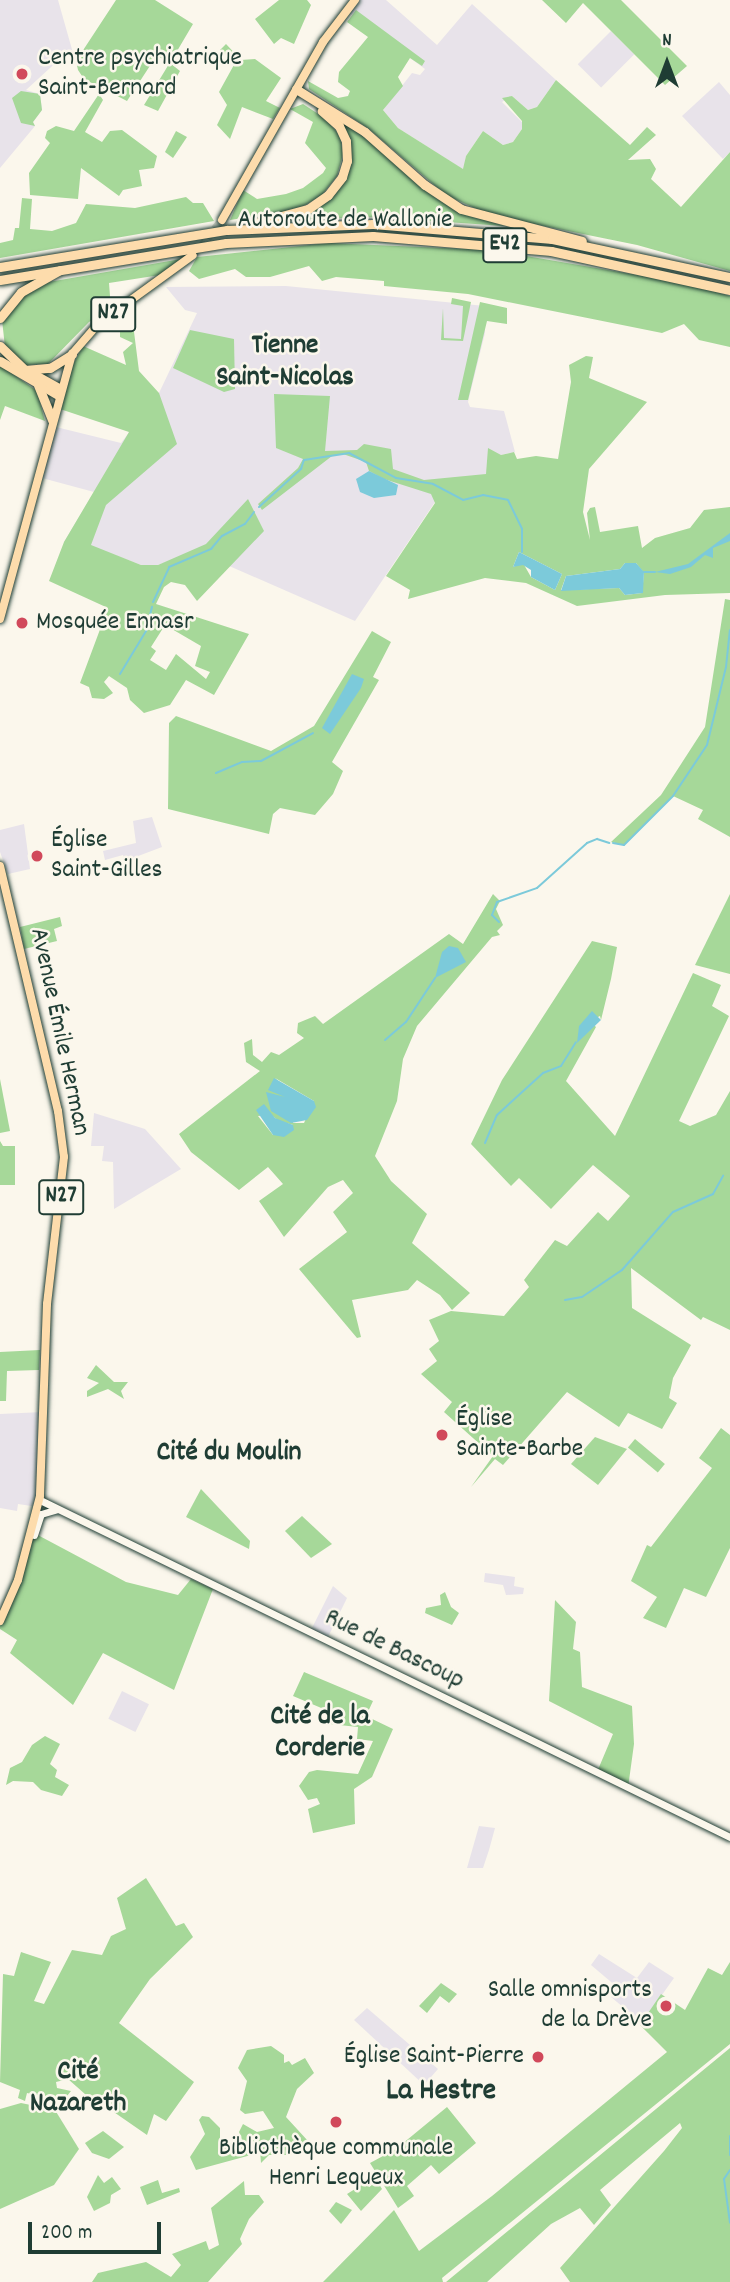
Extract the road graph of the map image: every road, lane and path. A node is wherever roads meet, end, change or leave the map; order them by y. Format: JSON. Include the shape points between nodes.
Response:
{"nodes":[{"id":1,"x":355,"y":0,"type":"edge"},
{"id":2,"x":295,"y":92,"type":"junction"},
{"id":3,"x":222,"y":220,"type":"tunnel mouth"},
{"id":4,"x":227,"y":230,"type":"junction"},
{"id":5,"x":589,"y":245,"type":"junction"},
{"id":6,"x":193,"y":255,"type":"tunnel mouth"},
{"id":7,"x":0,"y":267,"type":"edge"},
{"id":8,"x":64,"y":267,"type":"junction"},
{"id":9,"x":730,"y":277,"type":"edge"},
{"id":10,"x":0,"y":279,"type":"edge"},
{"id":11,"x":730,"y":290,"type":"edge"},
{"id":12,"x":0,"y":318,"type":"edge"},
{"id":13,"x":0,"y":346,"type":"edge"},
{"id":14,"x":72,"y":354,"type":"junction"},
{"id":15,"x":0,"y":361,"type":"edge"},
{"id":16,"x":24,"y":370,"type":"junction"},
{"id":17,"x":37,"y":384,"type":"junction"},
{"id":18,"x":59,"y":392,"type":"junction"},
{"id":19,"x":52,"y":420,"type":"junction"},
{"id":20,"x":0,"y":620,"type":"edge"},
{"id":21,"x":0,"y":866,"type":"edge"},
{"id":22,"x":40,"y":1500,"type":"junction"},
{"id":23,"x":59,"y":1509,"type":"junction"},
{"id":24,"x":23,"y":1561,"type":"junction"},
{"id":25,"x":0,"y":1621,"type":"edge"},
{"id":26,"x":730,"y":1837,"type":"edge"}],
"edges":[{"from":1,"to":2,"type":"main road","via":[[330,31]]},
{"from":2,"to":3,"type":"main road"},
{"from":2,"to":4,"type":"highway","via":[[339,126],[348,154],[342,177],[328,195],[297,214]]},
{"from":2,"to":5,"type":"highway","via":[[365,132],[425,185],[461,209],[499,222],[572,236]]},
{"from":4,"to":5,"type":"highway","name":"Autoroute de Wallonie","number":"E42","via":[[425,226]]},
{"from":4,"to":7,"type":"highway","name":"Autoroute de Wallonie","number":"E42"},
{"from":5,"to":9,"type":"highway","name":"Autoroute de Wallonie","number":"E42"},
{"from":6,"to":14,"type":"main road","number":"N27","via":[[98,324]]},
{"from":8,"to":10,"type":"highway","name":"Autoroute de Wallonie","number":"E42"},
{"from":8,"to":11,"type":"highway","name":"Autoroute de Wallonie","number":"E42","via":[[263,240],[423,238],[587,257]]},
{"from":8,"to":12,"type":"highway","via":[[21,292]]},
{"from":13,"to":16,"type":"highway"},
{"from":14,"to":16,"type":"highway","via":[[50,368]]},
{"from":14,"to":18,"type":"main road","number":"N27"},
{"from":15,"to":17,"type":"highway"},
{"from":16,"to":18,"type":"highway"},
{"from":17,"to":18,"type":"highway"},
{"from":17,"to":19,"type":"highway"},
{"from":18,"to":19,"type":"main road","number":"N27"},
{"from":19,"to":20,"type":"main road","number":"N27"},
{"from":21,"to":22,"type":"main road","name":"Avenue Émile Herman","number":"N27","via":[[64,1141],[47,1304]]},
{"from":22,"to":23,"type":"main road","name":"Rue de Bascoup"},
{"from":22,"to":24,"type":"main road","name":"Avenue Émile Herman","number":"N27"},
{"from":23,"to":24,"type":"main road","via":[[41,1514]]},
{"from":23,"to":26,"type":"main road","name":"Rue de Bascoup"},
{"from":24,"to":25,"type":"main road","name":"Avenue Émile Herman","number":"N27"}]}
